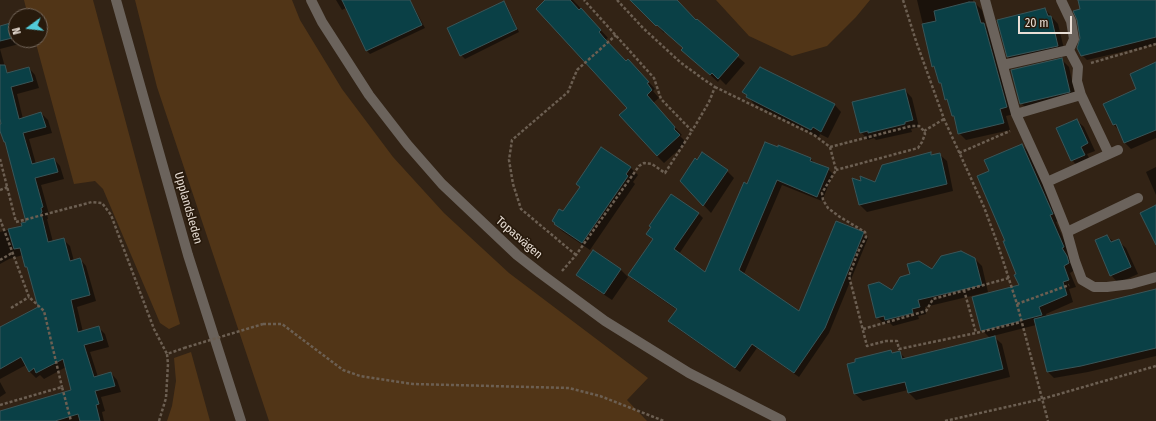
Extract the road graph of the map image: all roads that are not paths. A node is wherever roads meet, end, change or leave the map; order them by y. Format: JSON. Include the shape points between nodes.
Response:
{"nodes":[{"id":1,"x":116,"y":0,"type":"edge"},
{"id":2,"x":311,"y":0,"type":"edge"},
{"id":3,"x":985,"y":0,"type":"edge"},
{"id":4,"x":1061,"y":0,"type":"edge"},
{"id":5,"x":1069,"y":50,"type":"junction"},
{"id":6,"x":1003,"y":64,"type":"junction"},
{"id":7,"x":1081,"y":95,"type":"junction"},
{"id":8,"x":1016,"y":114,"type":"junction"},
{"id":9,"x":1047,"y":182,"type":"junction"},
{"id":10,"x":1138,"y":198,"type":"dead end"},
{"id":11,"x":1067,"y":232,"type":"junction"},
{"id":12,"x":1156,"y":277,"type":"edge"},
{"id":13,"x":781,"y":420,"type":"dead end"},
{"id":14,"x":241,"y":421,"type":"edge"}],
"edges":[{"from":1,"to":14,"type":"street","name":"Upplandsleden","via":[[188,255]]},
{"from":2,"to":13,"type":"street","name":"Topasvägen","via":[[322,22],[369,95],[407,144],[442,184],[517,255],[605,321],[689,373]]},
{"from":3,"to":6,"type":"street"},
{"from":4,"to":5,"type":"street","via":[[1071,20],[1074,39]]},
{"from":5,"to":6,"type":"street"},
{"from":5,"to":7,"type":"street","via":[[1078,67],[1077,81]]},
{"from":6,"to":8,"type":"street"},
{"from":7,"to":8,"type":"street"},
{"from":7,"to":9,"type":"street","via":[[1113,152]]},
{"from":8,"to":9,"type":"street"},
{"from":9,"to":11,"type":"street"},
{"from":10,"to":11,"type":"street"},
{"from":11,"to":12,"type":"street","via":[[1082,280],[1094,287],[1131,284]]}]}
